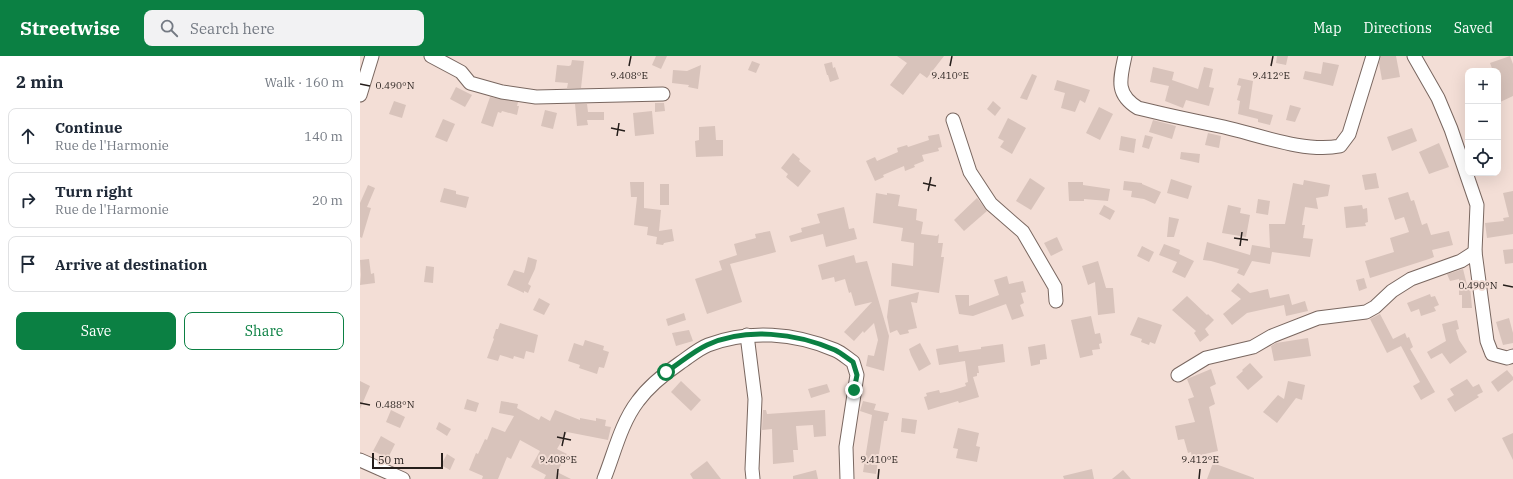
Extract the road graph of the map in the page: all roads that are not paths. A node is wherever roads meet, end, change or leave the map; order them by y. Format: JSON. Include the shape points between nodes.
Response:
{"nodes":[{"id":1,"x":372,"y":56,"type":"edge"},
{"id":2,"x":431,"y":56,"type":"edge"},
{"id":3,"x":1125,"y":56,"type":"edge"},
{"id":4,"x":1373,"y":56,"type":"edge"},
{"id":5,"x":1414,"y":56,"type":"edge"},
{"id":6,"x":360,"y":94,"type":"edge"},
{"id":7,"x":663,"y":94,"type":"dead end"},
{"id":8,"x":953,"y":120,"type":"dead end"},
{"id":9,"x":1475,"y":252,"type":"junction"},
{"id":10,"x":1056,"y":301,"type":"dead end"},
{"id":11,"x":747,"y":335,"type":"junction"},
{"id":12,"x":1513,"y":356,"type":"edge"},
{"id":13,"x":1178,"y":375,"type":"dead end"},
{"id":14,"x":360,"y":460,"type":"edge"},
{"id":15,"x":402,"y":479,"type":"edge"},
{"id":16,"x":604,"y":479,"type":"edge"},
{"id":17,"x":753,"y":479,"type":"edge"},
{"id":18,"x":847,"y":479,"type":"edge"}],
"edges":[{"from":1,"to":6,"type":"street"},
{"from":2,"to":7,"type":"street","via":[[461,72],[470,83],[502,92],[536,97]]},
{"from":3,"to":4,"type":"street","via":[[1120,88],[1129,103],[1138,108],[1282,142],[1324,149],[1340,146],[1349,134]]},
{"from":5,"to":9,"type":"street","via":[[1452,129],[1477,205]]},
{"from":8,"to":10,"type":"street","via":[[970,172],[991,204],[1023,232],[1055,287]]},
{"from":9,"to":12,"type":"street","via":[[1487,341],[1492,354],[1508,358]]},
{"from":9,"to":13,"type":"street","via":[[1461,261],[1411,279],[1366,312],[1318,318],[1272,336],[1253,347],[1206,358]]},
{"from":11,"to":16,"type":"street","via":[[706,346],[666,372],[652,386],[637,402],[627,420]]},
{"from":11,"to":17,"type":"street","via":[[756,400]]},
{"from":11,"to":18,"type":"street","via":[[768,334],[807,340],[836,351],[853,362],[857,375],[846,448]]},
{"from":14,"to":15,"type":"street"}]}
